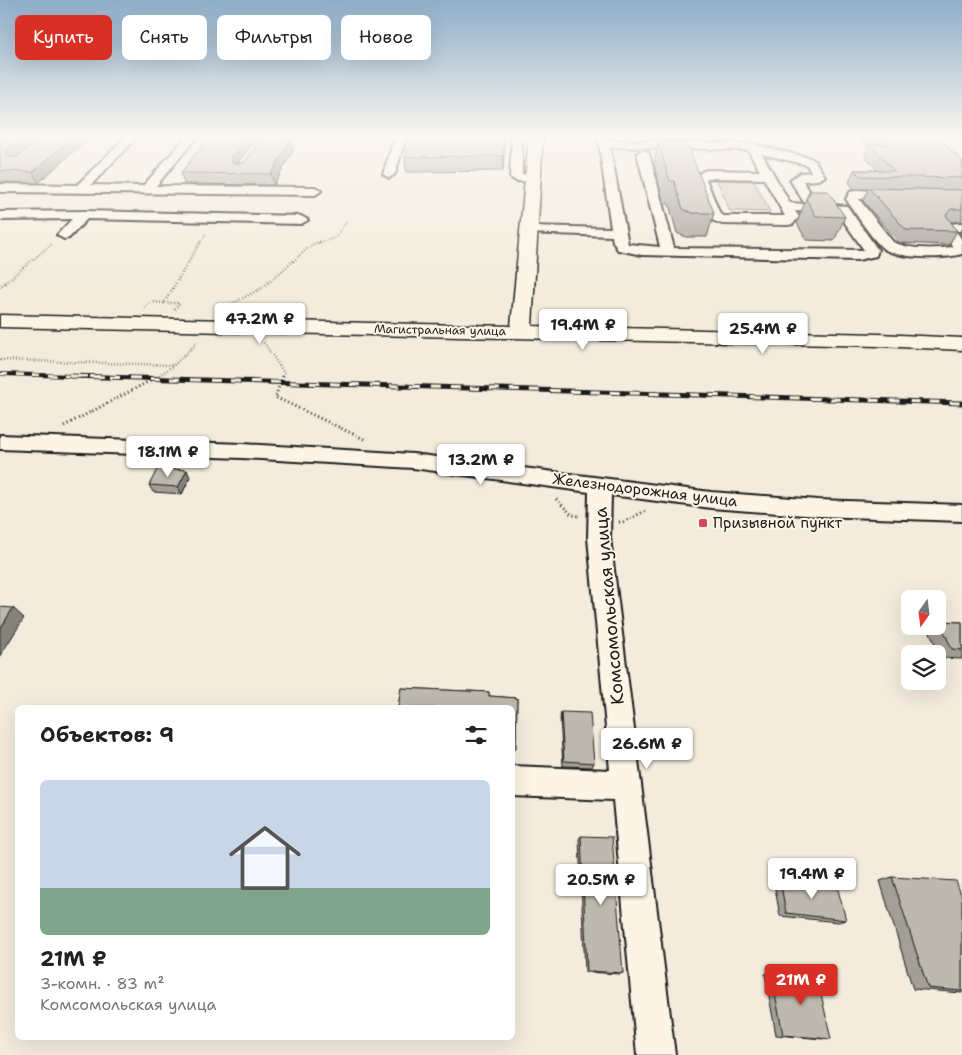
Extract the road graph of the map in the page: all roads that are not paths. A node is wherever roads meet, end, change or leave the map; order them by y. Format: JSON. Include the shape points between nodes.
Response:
{"nodes":[{"id":1,"x":83,"y":186,"type":"edge"},
{"id":2,"x":149,"y":186,"type":"edge"},
{"id":3,"x":533,"y":186,"type":"edge"},
{"id":4,"x":611,"y":186,"type":"edge"},
{"id":5,"x":651,"y":186,"type":"edge"},
{"id":6,"x":703,"y":186,"type":"edge"},
{"id":7,"x":774,"y":186,"type":"edge"},
{"id":8,"x":800,"y":186,"type":"edge"},
{"id":9,"x":827,"y":186,"type":"edge"},
{"id":10,"x":0,"y":188,"type":"edge"},
{"id":11,"x":80,"y":189,"type":"junction"},
{"id":12,"x":147,"y":189,"type":"junction"},
{"id":13,"x":315,"y":191,"type":"dead end"},
{"id":14,"x":905,"y":196,"type":"edge"},
{"id":15,"x":786,"y":207,"type":"junction"},
{"id":16,"x":814,"y":208,"type":"junction"},
{"id":17,"x":842,"y":209,"type":"junction"},
{"id":18,"x":84,"y":215,"type":"junction"},
{"id":19,"x":0,"y":216,"type":"edge"},
{"id":20,"x":302,"y":220,"type":"dead end"},
{"id":21,"x":962,"y":227,"type":"edge"},
{"id":22,"x":530,"y":230,"type":"junction"},
{"id":23,"x":619,"y":232,"type":"junction"},
{"id":24,"x":64,"y":235,"type":"road end"},
{"id":25,"x":668,"y":252,"type":"junction"},
{"id":26,"x":0,"y":321,"type":"edge"},
{"id":27,"x":521,"y":332,"type":"junction"},
{"id":28,"x":962,"y":339,"type":"edge"},
{"id":29,"x":879,"y":340,"type":"junction"},
{"id":30,"x":962,"y":344,"type":"edge"},
{"id":31,"x":0,"y":442,"type":"edge"},
{"id":32,"x":600,"y":485,"type":"junction"},
{"id":33,"x":962,"y":513,"type":"edge"},
{"id":34,"x":515,"y":781,"type":"edge"},
{"id":35,"x":626,"y":786,"type":"junction"},
{"id":36,"x":656,"y":1055,"type":"edge"}],
"edges":[{"from":1,"to":11,"type":"street"},
{"from":2,"to":12,"type":"street"},
{"from":3,"to":22,"type":"main road"},
{"from":4,"to":23,"type":"street"},
{"from":5,"to":25,"type":"street"},
{"from":6,"to":15,"type":"street","via":[[714,216],[722,220],[788,221],[792,217]]},
{"from":7,"to":15,"type":"street"},
{"from":8,"to":16,"type":"street"},
{"from":9,"to":17,"type":"street"},
{"from":10,"to":11,"type":"street"},
{"from":11,"to":12,"type":"street"},
{"from":12,"to":13,"type":"street"},
{"from":14,"to":21,"type":"street","via":[[858,194],[852,199],[888,245],[898,250],[957,251],[960,247],[947,229]]},
{"from":15,"to":16,"type":"street"},
{"from":16,"to":17,"type":"street"},
{"from":17,"to":25,"type":"street","via":[[871,253],[858,256]]},
{"from":18,"to":19,"type":"street"},
{"from":18,"to":20,"type":"street"},
{"from":18,"to":24,"type":"street"},
{"from":22,"to":23,"type":"street"},
{"from":22,"to":27,"type":"main road"},
{"from":23,"to":25,"type":"street","via":[[623,246]]},
{"from":26,"to":27,"type":"main road","name":"Магистральная улица"},
{"from":27,"to":29,"type":"main road","name":"Магистральная улица"},
{"from":28,"to":29,"type":"main road","name":"Магистральная улица"},
{"from":29,"to":30,"type":"main road","name":"Магистральная улица"},
{"from":31,"to":32,"type":"street","name":"Железнодорожная улица","via":[[413,461]]},
{"from":32,"to":33,"type":"street","name":"Железнодорожная улица","via":[[764,505]]},
{"from":32,"to":35,"type":"street","name":"Комсомольская улица","via":[[598,518]]},
{"from":34,"to":35,"type":"street"},
{"from":35,"to":36,"type":"street","name":"Комсомольская улица"}]}
